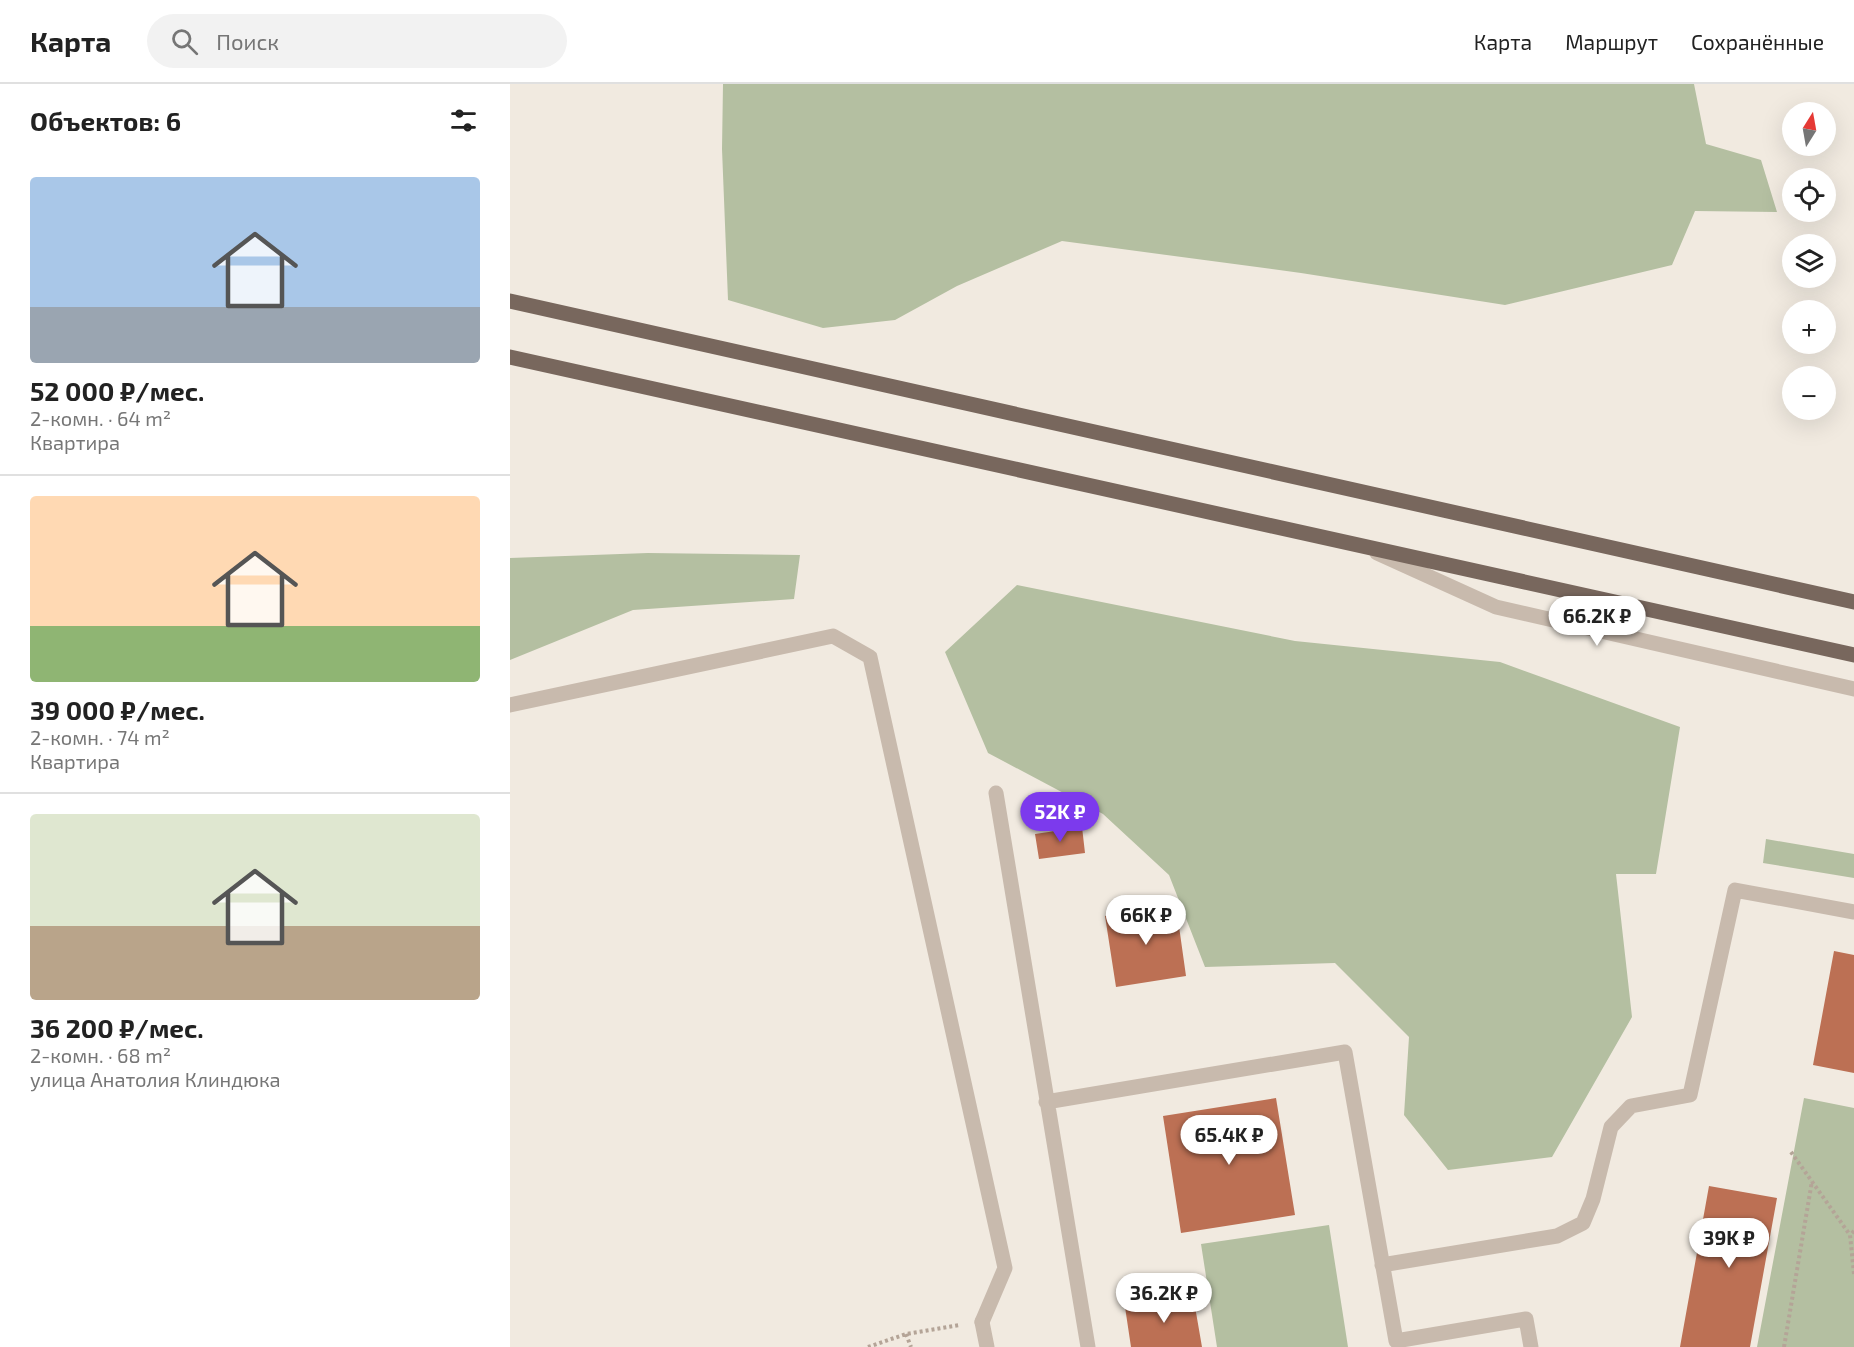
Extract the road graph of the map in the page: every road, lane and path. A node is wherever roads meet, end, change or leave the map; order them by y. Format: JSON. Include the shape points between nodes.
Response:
{"nodes":[{"id":1,"x":510,"y":301,"type":"edge"},
{"id":2,"x":510,"y":357,"type":"edge"},
{"id":3,"x":1360,"y":546,"type":"junction"},
{"id":4,"x":1854,"y":602,"type":"edge"},
{"id":5,"x":1854,"y":655,"type":"edge"},
{"id":6,"x":1854,"y":688,"type":"edge"},
{"id":7,"x":510,"y":705,"type":"edge"},
{"id":8,"x":996,"y":793,"type":"dead end"},
{"id":9,"x":1854,"y":912,"type":"edge"},
{"id":10,"x":1046,"y":1102,"type":"junction"},
{"id":11,"x":1791,"y":1152,"type":"dead end"},
{"id":12,"x":1812,"y":1181,"type":"junction"},
{"id":13,"x":1854,"y":1231,"type":"edge"},
{"id":14,"x":1850,"y":1235,"type":"junction"},
{"id":15,"x":1382,"y":1264,"type":"junction"},
{"id":16,"x":1854,"y":1274,"type":"edge"},
{"id":17,"x":982,"y":1322,"type":"junction"},
{"id":18,"x":906,"y":1334,"type":"junction"},
{"id":19,"x":868,"y":1347,"type":"edge"},
{"id":20,"x":911,"y":1347,"type":"edge"},
{"id":21,"x":987,"y":1347,"type":"edge"},
{"id":22,"x":1088,"y":1347,"type":"edge"},
{"id":23,"x":1531,"y":1347,"type":"edge"},
{"id":24,"x":1784,"y":1347,"type":"edge"}],
"edges":[{"from":1,"to":4,"type":"main road"},
{"from":2,"to":3,"type":"main road"},
{"from":3,"to":5,"type":"main road"},
{"from":3,"to":6,"type":"street","via":[[1496,607]]},
{"from":7,"to":17,"type":"street","via":[[833,636],[870,657],[1005,1268]]},
{"from":8,"to":10,"type":"street"},
{"from":9,"to":15,"type":"street","via":[[1735,890],[1690,1095],[1631,1106],[1611,1127],[1593,1199],[1583,1222],[1557,1236]]},
{"from":10,"to":15,"type":"street","via":[[1345,1052]]},
{"from":10,"to":22,"type":"street"},
{"from":11,"to":12,"type":"path"},
{"from":12,"to":14,"type":"path"},
{"from":12,"to":24,"type":"path"},
{"from":13,"to":14,"type":"path"},
{"from":14,"to":16,"type":"path"},
{"from":15,"to":23,"type":"street","via":[[1396,1341],[1526,1319]]},
{"from":17,"to":18,"type":"path"},
{"from":17,"to":21,"type":"street"},
{"from":18,"to":19,"type":"path"},
{"from":18,"to":20,"type":"path"}]}
